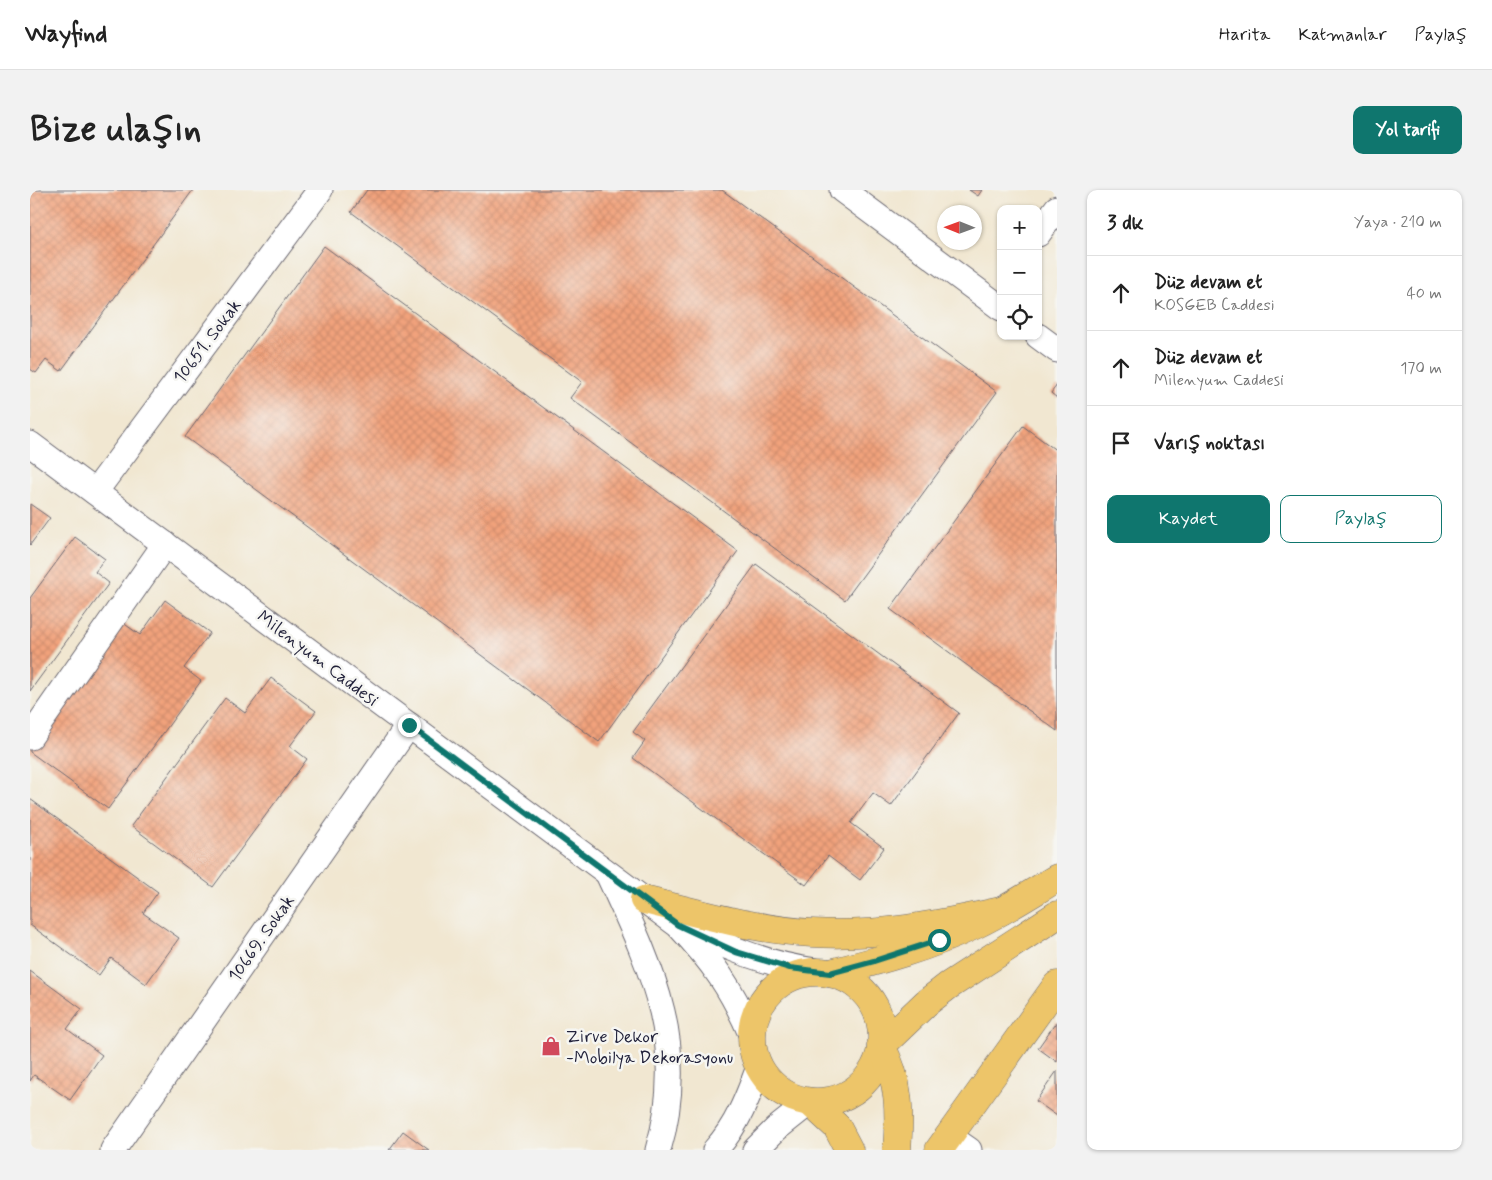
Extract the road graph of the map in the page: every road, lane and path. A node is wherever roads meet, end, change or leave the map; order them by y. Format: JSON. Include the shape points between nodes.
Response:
{"nodes":[{"id":1,"x":320,"y":190,"type":"edge"},
{"id":2,"x":843,"y":190,"type":"edge"},
{"id":3,"x":1057,"y":208,"type":"edge"},
{"id":4,"x":1042,"y":229,"type":"edge"},
{"id":5,"x":997,"y":298,"type":"edge"},
{"id":6,"x":1042,"y":339,"type":"edge"},
{"id":7,"x":1057,"y":350,"type":"edge"},
{"id":8,"x":30,"y":444,"type":"edge"},
{"id":9,"x":95,"y":492,"type":"junction"},
{"id":10,"x":165,"y":544,"type":"junction"},
{"id":11,"x":409,"y":725,"type":"junction"},
{"id":12,"x":30,"y":736,"type":"edge"},
{"id":13,"x":608,"y":873,"type":"junction"},
{"id":14,"x":1057,"y":878,"type":"edge"},
{"id":15,"x":644,"y":900,"type":"junction"},
{"id":16,"x":1001,"y":911,"type":"junction"},
{"id":17,"x":1057,"y":915,"type":"edge"},
{"id":18,"x":678,"y":925,"type":"junction"},
{"id":19,"x":822,"y":972,"type":"junction"},
{"id":20,"x":1057,"y":985,"type":"edge"},
{"id":21,"x":752,"y":1036,"type":"junction"},
{"id":22,"x":881,"y":1046,"type":"junction"},
{"id":23,"x":759,"y":1067,"type":"junction"},
{"id":24,"x":810,"y":1102,"type":"junction"},
{"id":25,"x":952,"y":1145,"type":"edge"},
{"id":26,"x":113,"y":1150,"type":"edge"},
{"id":27,"x":658,"y":1150,"type":"edge"},
{"id":28,"x":715,"y":1150,"type":"edge"},
{"id":29,"x":755,"y":1150,"type":"edge"},
{"id":30,"x":849,"y":1150,"type":"edge"},
{"id":31,"x":897,"y":1150,"type":"edge"}],
"edges":[{"from":1,"to":9,"type":"street","name":"10651. Sokak"},
{"from":2,"to":5,"type":"street"},
{"from":3,"to":4,"type":"street"},
{"from":6,"to":7,"type":"street"},
{"from":8,"to":9,"type":"street","name":"Milenyum Caddesi"},
{"from":9,"to":10,"type":"street","name":"Milenyum Caddesi"},
{"from":10,"to":11,"type":"street","name":"Milenyum Caddesi"},
{"from":10,"to":12,"type":"street"},
{"from":11,"to":13,"type":"street","name":"Milenyum Caddesi"},
{"from":11,"to":26,"type":"street","name":"10669. Sokak"},
{"from":13,"to":15,"type":"street","name":"Milenyum Caddesi"},
{"from":13,"to":27,"type":"street","via":[[644,953],[668,1037],[668,1104]]},
{"from":14,"to":16,"type":"main road"},
{"from":15,"to":16,"type":"main road","via":[[742,923],[812,934],[904,930]]},
{"from":15,"to":18,"type":"street","name":"Milenyum Caddesi"},
{"from":16,"to":19,"type":"main road","via":[[939,940],[883,959]]},
{"from":17,"to":22,"type":"main road","via":[[948,986]]},
{"from":18,"to":19,"type":"street","name":"Milenyum Caddesi","via":[[757,959]]},
{"from":18,"to":21,"type":"street","name":"Milenyum Caddesi","via":[[725,982]]},
{"from":19,"to":21,"type":"main road","via":[[791,977],[771,991],[757,1012]]},
{"from":19,"to":22,"type":"main road","via":[[853,982],[870,999],[880,1022]]},
{"from":20,"to":25,"type":"main road"},
{"from":21,"to":23,"type":"main road"},
{"from":22,"to":24,"type":"main road","via":[[869,1076],[857,1088],[843,1097]]},
{"from":22,"to":31,"type":"main road","via":[[896,1083],[899,1107]]},
{"from":23,"to":24,"type":"main road","via":[[775,1087]]},
{"from":23,"to":28,"type":"street","via":[[743,1108]]},
{"from":24,"to":29,"type":"street"},
{"from":24,"to":30,"type":"main road","via":[[837,1128]]}]}
